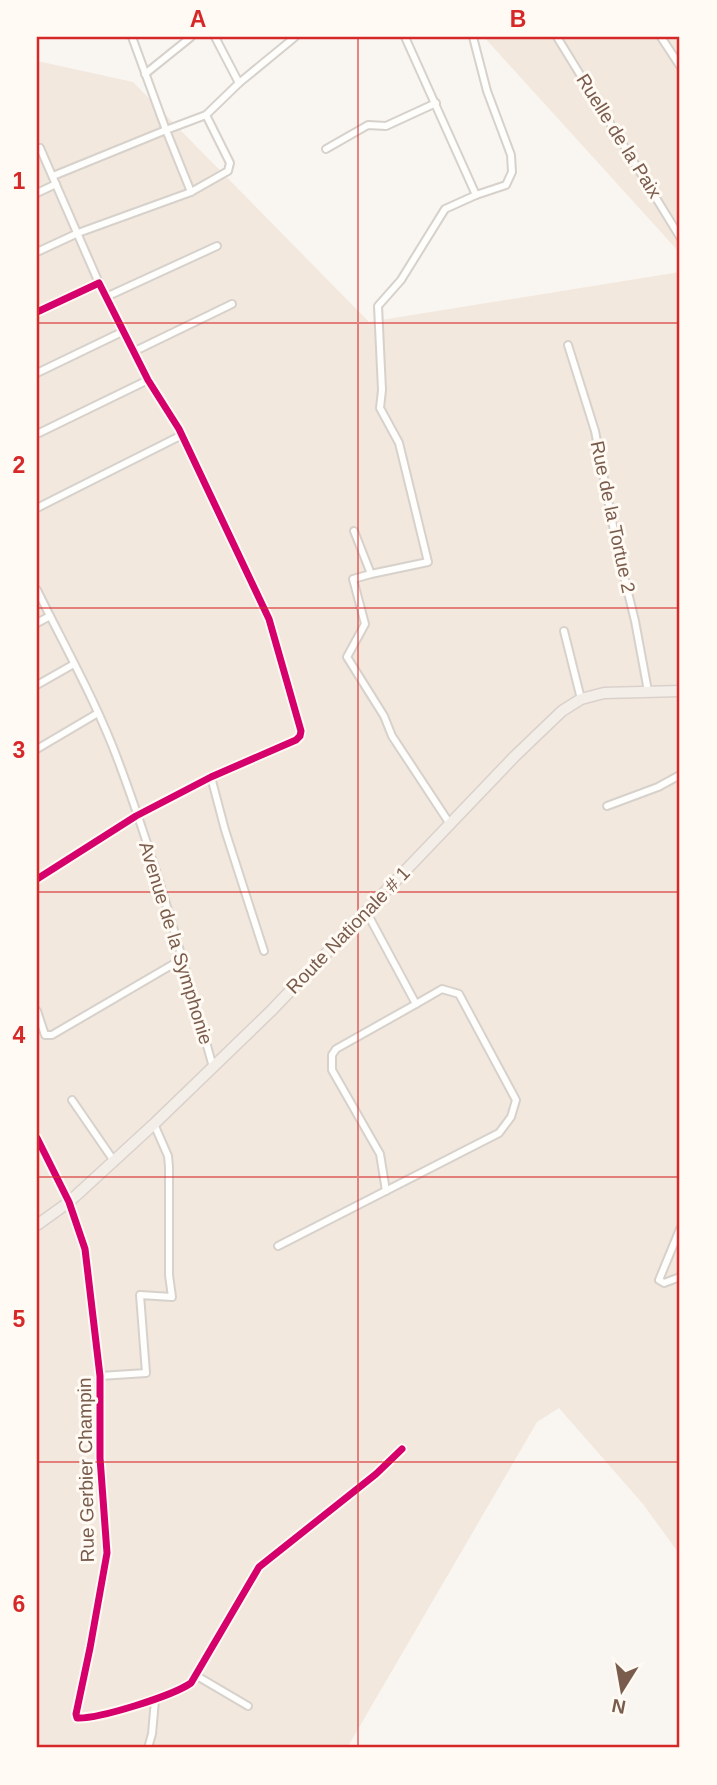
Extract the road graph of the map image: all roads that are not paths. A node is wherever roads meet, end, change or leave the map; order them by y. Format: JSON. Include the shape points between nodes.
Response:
{"nodes":[{"id":1,"x":132,"y":37,"type":"edge"},
{"id":2,"x":191,"y":37,"type":"edge"},
{"id":3,"x":215,"y":37,"type":"edge"},
{"id":4,"x":295,"y":37,"type":"edge"},
{"id":5,"x":405,"y":37,"type":"edge"},
{"id":6,"x":473,"y":37,"type":"edge"},
{"id":7,"x":557,"y":37,"type":"edge"},
{"id":8,"x":662,"y":37,"type":"edge"},
{"id":9,"x":680,"y":66,"type":"edge"},
{"id":10,"x":145,"y":74,"type":"junction"},
{"id":11,"x":239,"y":83,"type":"junction"},
{"id":12,"x":436,"y":103,"type":"junction"},
{"id":13,"x":205,"y":115,"type":"junction"},
{"id":14,"x":166,"y":130,"type":"junction"},
{"id":15,"x":37,"y":139,"type":"edge"},
{"id":16,"x":38,"y":149,"type":"edge"},
{"id":17,"x":326,"y":149,"type":"dead end"},
{"id":18,"x":53,"y":176,"type":"junction"},
{"id":19,"x":56,"y":184,"type":"junction"},
{"id":20,"x":191,"y":191,"type":"junction"},
{"id":21,"x":37,"y":193,"type":"edge"},
{"id":22,"x":476,"y":195,"type":"junction"},
{"id":23,"x":680,"y":216,"type":"edge"},
{"id":24,"x":672,"y":220,"type":"junction"},
{"id":25,"x":78,"y":233,"type":"junction"},
{"id":26,"x":680,"y":237,"type":"edge"},
{"id":27,"x":217,"y":246,"type":"dead end"},
{"id":28,"x":37,"y":252,"type":"edge"},
{"id":29,"x":99,"y":283,"type":"junction"},
{"id":30,"x":106,"y":297,"type":"junction"},
{"id":31,"x":232,"y":304,"type":"dead end"},
{"id":32,"x":37,"y":312,"type":"edge"},
{"id":33,"x":122,"y":332,"type":"junction"},
{"id":34,"x":568,"y":345,"type":"dead end"},
{"id":35,"x":133,"y":352,"type":"junction"},
{"id":36,"x":37,"y":373,"type":"edge"},
{"id":37,"x":148,"y":380,"type":"junction"},
{"id":38,"x":37,"y":434,"type":"edge"},
{"id":39,"x":182,"y":435,"type":"junction"},
{"id":40,"x":37,"y":508,"type":"edge"},
{"id":41,"x":354,"y":531,"type":"dead end"},
{"id":42,"x":371,"y":574,"type":"junction"},
{"id":43,"x":37,"y":590,"type":"edge"},
{"id":44,"x":50,"y":616,"type":"junction"},
{"id":45,"x":37,"y":623,"type":"edge"},
{"id":46,"x":564,"y":631,"type":"dead end"},
{"id":47,"x":74,"y":664,"type":"junction"},
{"id":48,"x":37,"y":685,"type":"edge"},
{"id":49,"x":648,"y":691,"type":"junction"},
{"id":50,"x":680,"y":691,"type":"edge"},
{"id":51,"x":581,"y":699,"type":"junction"},
{"id":52,"x":98,"y":713,"type":"junction"},
{"id":53,"x":37,"y":749,"type":"edge"},
{"id":54,"x":680,"y":775,"type":"edge"},
{"id":55,"x":211,"y":776,"type":"junction"},
{"id":56,"x":607,"y":806,"type":"dead end"},
{"id":57,"x":136,"y":816,"type":"junction"},
{"id":58,"x":450,"y":824,"type":"junction"},
{"id":59,"x":37,"y":878,"type":"edge"},
{"id":60,"x":366,"y":911,"type":"junction"},
{"id":61,"x":264,"y":951,"type":"dead end"},
{"id":62,"x":183,"y":959,"type":"junction"},
{"id":63,"x":416,"y":1004,"type":"junction"},
{"id":64,"x":37,"y":1011,"type":"edge"},
{"id":65,"x":213,"y":1066,"type":"junction"},
{"id":66,"x":72,"y":1101,"type":"dead end"},
{"id":67,"x":155,"y":1124,"type":"junction"},
{"id":68,"x":37,"y":1138,"type":"edge"},
{"id":69,"x":114,"y":1161,"type":"junction"},
{"id":70,"x":386,"y":1191,"type":"junction"},
{"id":71,"x":69,"y":1202,"type":"junction"},
{"id":72,"x":37,"y":1225,"type":"edge"},
{"id":73,"x":680,"y":1229,"type":"edge"},
{"id":74,"x":278,"y":1246,"type":"dead end"},
{"id":75,"x":680,"y":1277,"type":"edge"},
{"id":76,"x":100,"y":1377,"type":"junction"},
{"id":77,"x":401,"y":1449,"type":"dead end"},
{"id":78,"x":197,"y":1676,"type":"junction"},
{"id":79,"x":155,"y":1700,"type":"junction"},
{"id":80,"x":248,"y":1706,"type":"dead end"},
{"id":81,"x":148,"y":1748,"type":"edge"}],
"edges":[{"from":1,"to":10,"type":"street"},
{"from":2,"to":10,"type":"street"},
{"from":3,"to":11,"type":"street"},
{"from":4,"to":11,"type":"street"},
{"from":5,"to":12,"type":"street"},
{"from":6,"to":22,"type":"street","via":[[487,91],[512,155],[506,185]]},
{"from":7,"to":24,"type":"street","name":"Ruelle de la Paix"},
{"from":8,"to":9,"type":"street"},
{"from":10,"to":14,"type":"street"},
{"from":11,"to":13,"type":"street"},
{"from":12,"to":17,"type":"street","via":[[386,126],[368,125]]},
{"from":12,"to":22,"type":"street"},
{"from":13,"to":14,"type":"street"},
{"from":13,"to":20,"type":"street","via":[[230,167]]},
{"from":14,"to":18,"type":"street"},
{"from":14,"to":20,"type":"street"},
{"from":15,"to":16,"type":"street"},
{"from":16,"to":18,"type":"street"},
{"from":18,"to":19,"type":"street"},
{"from":19,"to":21,"type":"street"},
{"from":19,"to":25,"type":"street"},
{"from":20,"to":25,"type":"street"},
{"from":22,"to":42,"type":"street","via":[[446,209],[401,280],[378,306],[380,408],[399,443],[428,562]]},
{"from":23,"to":24,"type":"street"},
{"from":24,"to":26,"type":"street","name":"Ruelle de la Paix"},
{"from":25,"to":28,"type":"street"},
{"from":25,"to":29,"type":"street"},
{"from":27,"to":30,"type":"street"},
{"from":29,"to":30,"type":"street"},
{"from":29,"to":32,"type":"street"},
{"from":30,"to":33,"type":"street"},
{"from":31,"to":35,"type":"street"},
{"from":33,"to":35,"type":"street"},
{"from":33,"to":36,"type":"street"},
{"from":34,"to":49,"type":"street","name":"Rue de la Tortue 2","via":[[595,431]]},
{"from":35,"to":37,"type":"street"},
{"from":37,"to":38,"type":"street"},
{"from":37,"to":39,"type":"street"},
{"from":39,"to":40,"type":"street"},
{"from":39,"to":55,"type":"street","via":[[269,619],[301,732],[296,740]]},
{"from":41,"to":42,"type":"street"},
{"from":42,"to":58,"type":"street","via":[[352,579],[365,624],[347,657]]},
{"from":43,"to":44,"type":"street","name":"Avenue de la Symphonie"},
{"from":44,"to":45,"type":"street"},
{"from":44,"to":47,"type":"street","name":"Avenue de la Symphonie"},
{"from":46,"to":51,"type":"street"},
{"from":47,"to":48,"type":"street"},
{"from":47,"to":52,"type":"street","name":"Avenue de la Symphonie"},
{"from":49,"to":50,"type":"main road","name":"Route Nationale # 1"},
{"from":49,"to":51,"type":"main road","name":"Route Nationale # 1"},
{"from":51,"to":58,"type":"main road","name":"Route Nationale # 1","via":[[542,729]]},
{"from":52,"to":53,"type":"street"},
{"from":52,"to":57,"type":"street","name":"Avenue de la Symphonie"},
{"from":54,"to":56,"type":"street"},
{"from":55,"to":57,"type":"street"},
{"from":55,"to":61,"type":"street"},
{"from":57,"to":59,"type":"street"},
{"from":57,"to":62,"type":"street","name":"Avenue de la Symphonie"},
{"from":58,"to":60,"type":"main road","name":"Route Nationale # 1"},
{"from":60,"to":63,"type":"street"},
{"from":60,"to":65,"type":"main road","name":"Route Nationale # 1"},
{"from":62,"to":64,"type":"street","via":[[52,1035],[45,1035]]},
{"from":62,"to":65,"type":"street","name":"Avenue de la Symphonie"},
{"from":63,"to":70,"type":"street","via":[[332,1055],[332,1070],[380,1154]]},
{"from":63,"to":70,"type":"street","via":[[442,989],[458,995],[516,1100],[499,1133]]},
{"from":65,"to":67,"type":"main road","name":"Route Nationale # 1"},
{"from":66,"to":69,"type":"street"},
{"from":67,"to":69,"type":"main road","name":"Route Nationale # 1"},
{"from":67,"to":76,"type":"street","via":[[168,1156],[172,1297],[140,1295],[146,1373]]},
{"from":68,"to":71,"type":"street","name":"Rue Gerbier Champin"},
{"from":69,"to":71,"type":"main road","name":"Route Nationale # 1"},
{"from":70,"to":74,"type":"street"},
{"from":71,"to":72,"type":"main road","name":"Route Nationale # 1"},
{"from":71,"to":76,"type":"street","name":"Rue Gerbier Champin","via":[[85,1249]]},
{"from":73,"to":75,"type":"street","via":[[659,1280],[664,1283]]},
{"from":76,"to":79,"type":"street","name":"Rue Gerbier Champin","via":[[107,1553],[76,1714],[80,1718]]},
{"from":77,"to":78,"type":"street","name":"Rue Gerbier Champin","via":[[259,1567]]},
{"from":78,"to":79,"type":"street","name":"Rue Gerbier Champin","via":[[180,1690]]},
{"from":78,"to":80,"type":"street"},
{"from":79,"to":81,"type":"street"}]}
